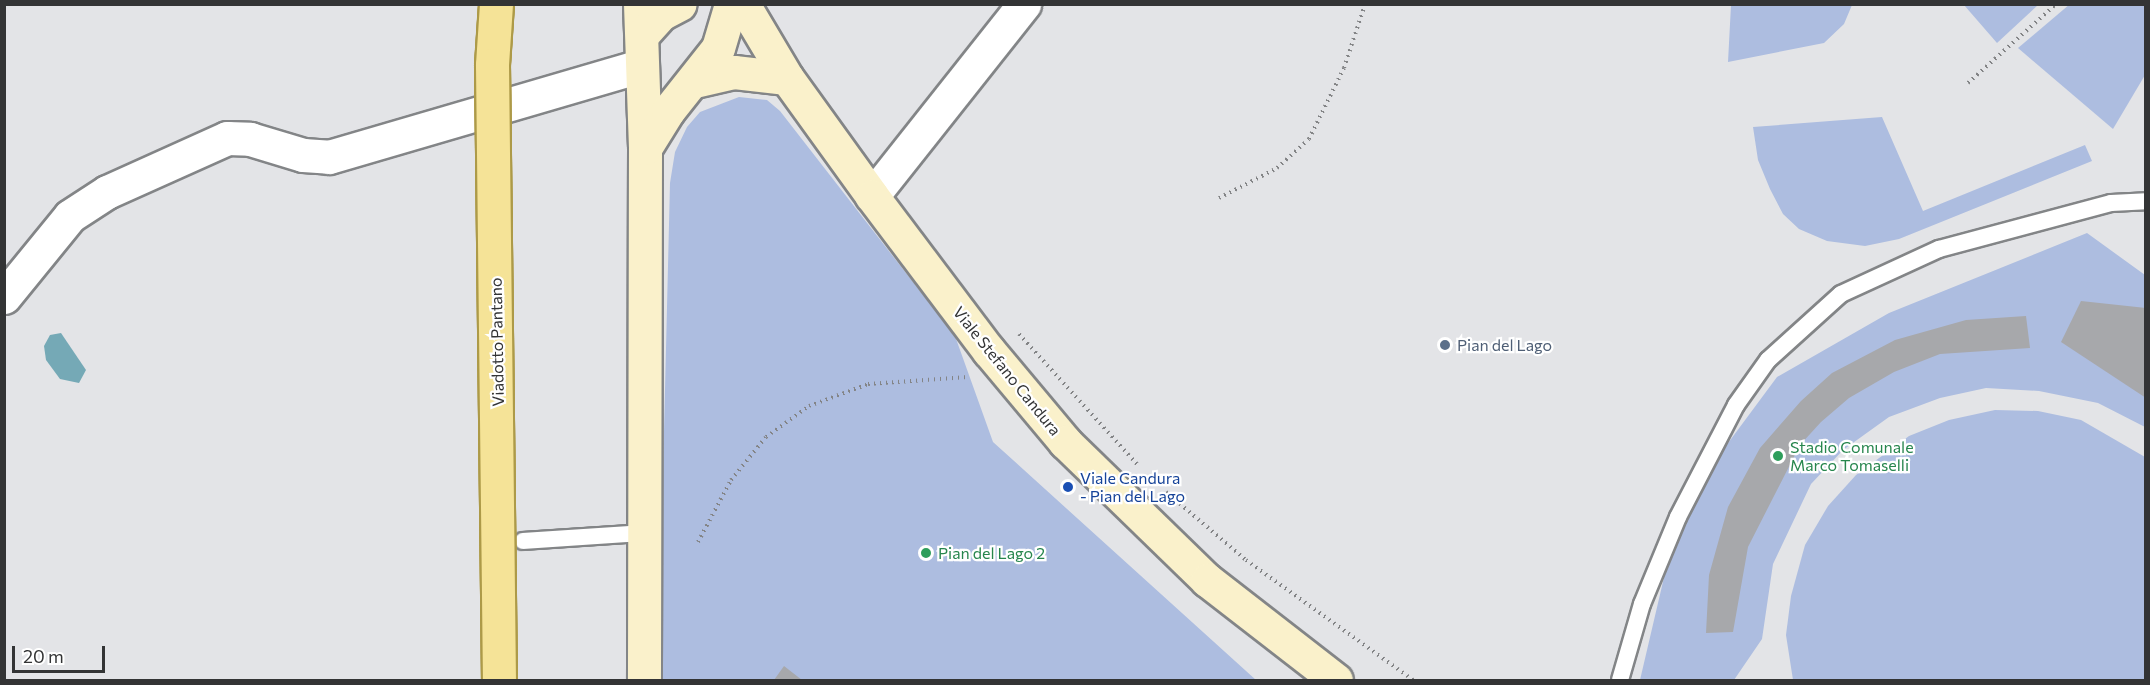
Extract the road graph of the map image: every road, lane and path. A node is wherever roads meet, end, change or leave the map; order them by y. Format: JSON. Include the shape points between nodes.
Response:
{"nodes":[{"id":1,"x":496,"y":4,"type":"edge"},
{"id":2,"x":680,"y":4,"type":"edge"},
{"id":3,"x":731,"y":4,"type":"edge"},
{"id":4,"x":743,"y":4,"type":"edge"},
{"id":5,"x":1024,"y":4,"type":"edge"},
{"id":6,"x":1365,"y":4,"type":"edge"},
{"id":7,"x":2056,"y":4,"type":"edge"},
{"id":8,"x":641,"y":35,"type":"edge"},
{"id":9,"x":787,"y":78,"type":"junction"},
{"id":10,"x":695,"y":81,"type":"junction"},
{"id":11,"x":1968,"y":83,"type":"dead end"},
{"id":12,"x":645,"y":148,"type":"junction"},
{"id":13,"x":872,"y":196,"type":"junction"},
{"id":14,"x":1219,"y":198,"type":"dead end"},
{"id":15,"x":2145,"y":201,"type":"edge"},
{"id":16,"x":4,"y":297,"type":"edge"},
{"id":17,"x":1012,"y":328,"type":"dead end"},
{"id":18,"x":1008,"y":375,"type":"junction"},
{"id":19,"x":1143,"y":470,"type":"dead end"},
{"id":20,"x":1160,"y":486,"type":"dead end"},
{"id":21,"x":645,"y":533,"type":"junction"},
{"id":22,"x":523,"y":541,"type":"dead end"},
{"id":23,"x":698,"y":542,"type":"dead end"},
{"id":24,"x":499,"y":681,"type":"edge"},
{"id":25,"x":644,"y":681,"type":"edge"},
{"id":26,"x":1336,"y":681,"type":"edge"},
{"id":27,"x":1413,"y":681,"type":"edge"},
{"id":28,"x":1620,"y":681,"type":"edge"}],
"edges":[{"from":1,"to":24,"type":"main road","name":"Viadotto Pantano","bridge":true,"via":[[492,65]]},
{"from":2,"to":8,"type":"main road","via":[[661,14]]},
{"from":3,"to":10,"type":"main road","via":[[718,48]]},
{"from":4,"to":9,"type":"main road","name":"Viale Stefano Candura"},
{"from":5,"to":13,"type":"street"},
{"from":6,"to":14,"type":"path","via":[[1344,68],[1309,139],[1277,168]]},
{"from":7,"to":11,"type":"path"},
{"from":8,"to":12,"type":"main road"},
{"from":8,"to":16,"type":"street","via":[[329,157],[303,155],[250,139],[227,138],[107,192],[70,216]]},
{"from":9,"to":10,"type":"main road","via":[[734,72]]},
{"from":9,"to":13,"type":"main road","name":"Viale Stefano Candura"},
{"from":10,"to":12,"type":"main road","via":[[668,111]]},
{"from":12,"to":21,"type":"main road"},
{"from":13,"to":18,"type":"main road","name":"Viale Stefano Candura"},
{"from":15,"to":28,"type":"lane","via":[[2111,203],[1940,249],[1841,294],[1768,360],[1736,405],[1678,517],[1641,604]]},
{"from":17,"to":19,"type":"path"},
{"from":18,"to":23,"type":"path","via":[[868,384],[809,406],[766,437],[738,471]]},
{"from":18,"to":26,"type":"main road","name":"Viale Stefano Candura","via":[[1065,442],[1207,580]]},
{"from":20,"to":27,"type":"path","via":[[1246,560]]},
{"from":21,"to":22,"type":"lane"},
{"from":21,"to":25,"type":"main road"}]}
